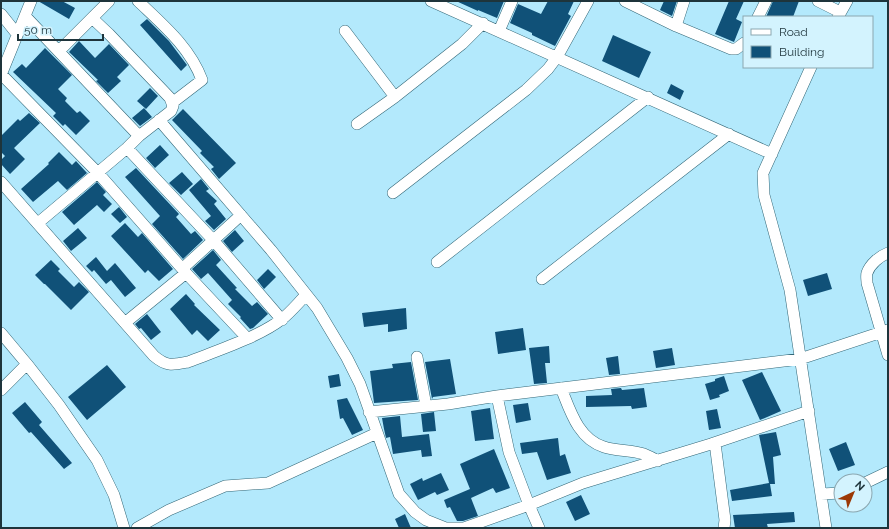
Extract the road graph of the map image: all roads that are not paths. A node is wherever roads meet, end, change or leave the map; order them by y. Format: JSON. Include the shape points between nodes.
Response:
{"nodes":[{"id":1,"x":31,"y":1,"type":"edge"},
{"id":2,"x":109,"y":1,"type":"edge"},
{"id":3,"x":138,"y":1,"type":"edge"},
{"id":4,"x":431,"y":1,"type":"edge"},
{"id":5,"x":512,"y":1,"type":"edge"},
{"id":6,"x":588,"y":1,"type":"edge"},
{"id":7,"x":625,"y":1,"type":"edge"},
{"id":8,"x":684,"y":1,"type":"edge"},
{"id":9,"x":766,"y":1,"type":"edge"},
{"id":10,"x":818,"y":1,"type":"edge"},
{"id":11,"x":847,"y":1,"type":"edge"},
{"id":12,"x":455,"y":6,"type":"edge"},
{"id":13,"x":1,"y":14,"type":"edge"},
{"id":14,"x":839,"y":15,"type":"edge"},
{"id":15,"x":25,"y":16,"type":"junction"},
{"id":16,"x":758,"y":16,"type":"edge"},
{"id":17,"x":92,"y":18,"type":"junction"},
{"id":18,"x":483,"y":23,"type":"junction"},
{"id":19,"x":676,"y":26,"type":"junction"},
{"id":20,"x":499,"y":30,"type":"junction"},
{"id":21,"x":345,"y":31,"type":"dead end"},
{"id":22,"x":17,"y":34,"type":"junction"},
{"id":23,"x":743,"y":44,"type":"edge"},
{"id":24,"x":59,"y":51,"type":"junction"},
{"id":25,"x":557,"y":57,"type":"junction"},
{"id":26,"x":811,"y":68,"type":"edge"},
{"id":27,"x":1,"y":74,"type":"edge"},
{"id":28,"x":395,"y":97,"type":"junction"},
{"id":29,"x":648,"y":97,"type":"junction"},
{"id":30,"x":172,"y":103,"type":"junction"},
{"id":31,"x":159,"y":120,"type":"junction"},
{"id":32,"x":357,"y":124,"type":"dead end"},
{"id":33,"x":729,"y":134,"type":"junction"},
{"id":34,"x":139,"y":136,"type":"junction"},
{"id":35,"x":127,"y":148,"type":"junction"},
{"id":36,"x":772,"y":154,"type":"junction"},
{"id":37,"x":98,"y":173,"type":"junction"},
{"id":38,"x":1,"y":182,"type":"edge"},
{"id":39,"x":393,"y":193,"type":"dead end"},
{"id":40,"x":241,"y":215,"type":"junction"},
{"id":41,"x":38,"y":223,"type":"junction"},
{"id":42,"x":214,"y":241,"type":"junction"},
{"id":43,"x":888,"y":253,"type":"edge"},
{"id":44,"x":437,"y":262,"type":"dead end"},
{"id":45,"x":184,"y":271,"type":"junction"},
{"id":46,"x":542,"y":279,"type":"dead end"},
{"id":47,"x":306,"y":294,"type":"junction"},
{"id":48,"x":282,"y":320,"type":"junction"},
{"id":49,"x":126,"y":322,"type":"junction"},
{"id":50,"x":884,"y":331,"type":"edge"},
{"id":51,"x":1,"y":333,"type":"edge"},
{"id":52,"x":246,"y":338,"type":"junction"},
{"id":53,"x":888,"y":355,"type":"edge"},
{"id":54,"x":417,"y":357,"type":"dead end"},
{"id":55,"x":800,"y":359,"type":"junction"},
{"id":56,"x":28,"y":364,"type":"junction"},
{"id":57,"x":561,"y":388,"type":"junction"},
{"id":58,"x":1,"y":390,"type":"edge"},
{"id":59,"x":497,"y":396,"type":"junction"},
{"id":60,"x":426,"y":406,"type":"junction"},
{"id":61,"x":809,"y":411,"type":"junction"},
{"id":62,"x":369,"y":412,"type":"junction"},
{"id":63,"x":377,"y":433,"type":"junction"},
{"id":64,"x":715,"y":443,"type":"junction"},
{"id":65,"x":658,"y":461,"type":"junction"},
{"id":66,"x":888,"y":472,"type":"edge"},
{"id":67,"x":873,"y":479,"type":"edge"},
{"id":68,"x":833,"y":493,"type":"edge"},
{"id":69,"x":821,"y":494,"type":"junction"},
{"id":70,"x":528,"y":505,"type":"junction"},
{"id":71,"x":124,"y":528,"type":"edge"},
{"id":72,"x":137,"y":528,"type":"edge"},
{"id":73,"x":539,"y":528,"type":"edge"},
{"id":74,"x":724,"y":528,"type":"edge"},
{"id":75,"x":826,"y":528,"type":"edge"}],
"edges":[{"from":1,"to":15,"type":"street"},
{"from":2,"to":17,"type":"street"},
{"from":3,"to":30,"type":"street","via":[[180,43],[202,80]]},
{"from":4,"to":12,"type":"street"},
{"from":5,"to":20,"type":"street"},
{"from":6,"to":25,"type":"street"},
{"from":7,"to":19,"type":"street"},
{"from":8,"to":19,"type":"street"},
{"from":9,"to":16,"type":"street"},
{"from":10,"to":14,"type":"street"},
{"from":11,"to":14,"type":"street"},
{"from":12,"to":18,"type":"street"},
{"from":13,"to":22,"type":"street"},
{"from":15,"to":22,"type":"street"},
{"from":15,"to":24,"type":"street"},
{"from":17,"to":24,"type":"street"},
{"from":17,"to":30,"type":"street"},
{"from":18,"to":20,"type":"street"},
{"from":18,"to":28,"type":"street","via":[[462,44]]},
{"from":19,"to":23,"type":"street","via":[[731,49],[736,49]]},
{"from":20,"to":25,"type":"street"},
{"from":21,"to":28,"type":"street"},
{"from":22,"to":27,"type":"street"},
{"from":24,"to":34,"type":"street"},
{"from":25,"to":29,"type":"street"},
{"from":25,"to":39,"type":"street","via":[[526,90]]},
{"from":26,"to":36,"type":"street"},
{"from":27,"to":37,"type":"street"},
{"from":28,"to":32,"type":"street"},
{"from":29,"to":33,"type":"street"},
{"from":29,"to":44,"type":"street"},
{"from":30,"to":31,"type":"street","via":[[171,111]]},
{"from":31,"to":34,"type":"street"},
{"from":31,"to":40,"type":"street"},
{"from":33,"to":36,"type":"street"},
{"from":33,"to":46,"type":"street"},
{"from":34,"to":35,"type":"street"},
{"from":35,"to":37,"type":"street"},
{"from":35,"to":42,"type":"street"},
{"from":36,"to":55,"type":"street","via":[[763,173],[764,195],[790,290]]},
{"from":37,"to":41,"type":"street"},
{"from":37,"to":45,"type":"street"},
{"from":38,"to":41,"type":"street"},
{"from":40,"to":42,"type":"street"},
{"from":40,"to":47,"type":"street"},
{"from":41,"to":49,"type":"street"},
{"from":42,"to":45,"type":"street"},
{"from":42,"to":48,"type":"street"},
{"from":43,"to":50,"type":"street","via":[[874,262],[867,273],[867,283]]},
{"from":45,"to":49,"type":"street"},
{"from":45,"to":52,"type":"street"},
{"from":47,"to":48,"type":"street"},
{"from":47,"to":62,"type":"street","via":[[317,308],[360,384]]},
{"from":48,"to":52,"type":"street"},
{"from":49,"to":52,"type":"street","via":[[154,356],[167,365],[188,362]]},
{"from":50,"to":53,"type":"street"},
{"from":50,"to":55,"type":"street"},
{"from":51,"to":56,"type":"street"},
{"from":54,"to":60,"type":"street"},
{"from":55,"to":57,"type":"street"},
{"from":55,"to":61,"type":"street"},
{"from":56,"to":58,"type":"street"},
{"from":56,"to":71,"type":"street","via":[[97,460],[114,495]]},
{"from":57,"to":59,"type":"street"},
{"from":57,"to":65,"type":"street","via":[[574,421],[588,438],[603,447],[644,454]]},
{"from":59,"to":60,"type":"street"},
{"from":59,"to":70,"type":"street","via":[[509,452]]},
{"from":60,"to":62,"type":"street"},
{"from":61,"to":64,"type":"street"},
{"from":61,"to":69,"type":"street"},
{"from":62,"to":63,"type":"street"},
{"from":63,"to":70,"type":"street","via":[[399,494],[414,512],[426,520],[446,528],[464,528]]},
{"from":63,"to":72,"type":"street","via":[[268,483],[225,486],[169,510]]},
{"from":64,"to":65,"type":"street"},
{"from":64,"to":74,"type":"street"},
{"from":65,"to":70,"type":"street","via":[[583,483]]},
{"from":66,"to":67,"type":"street"},
{"from":68,"to":69,"type":"street"},
{"from":69,"to":75,"type":"street"},
{"from":70,"to":73,"type":"street"}]}
